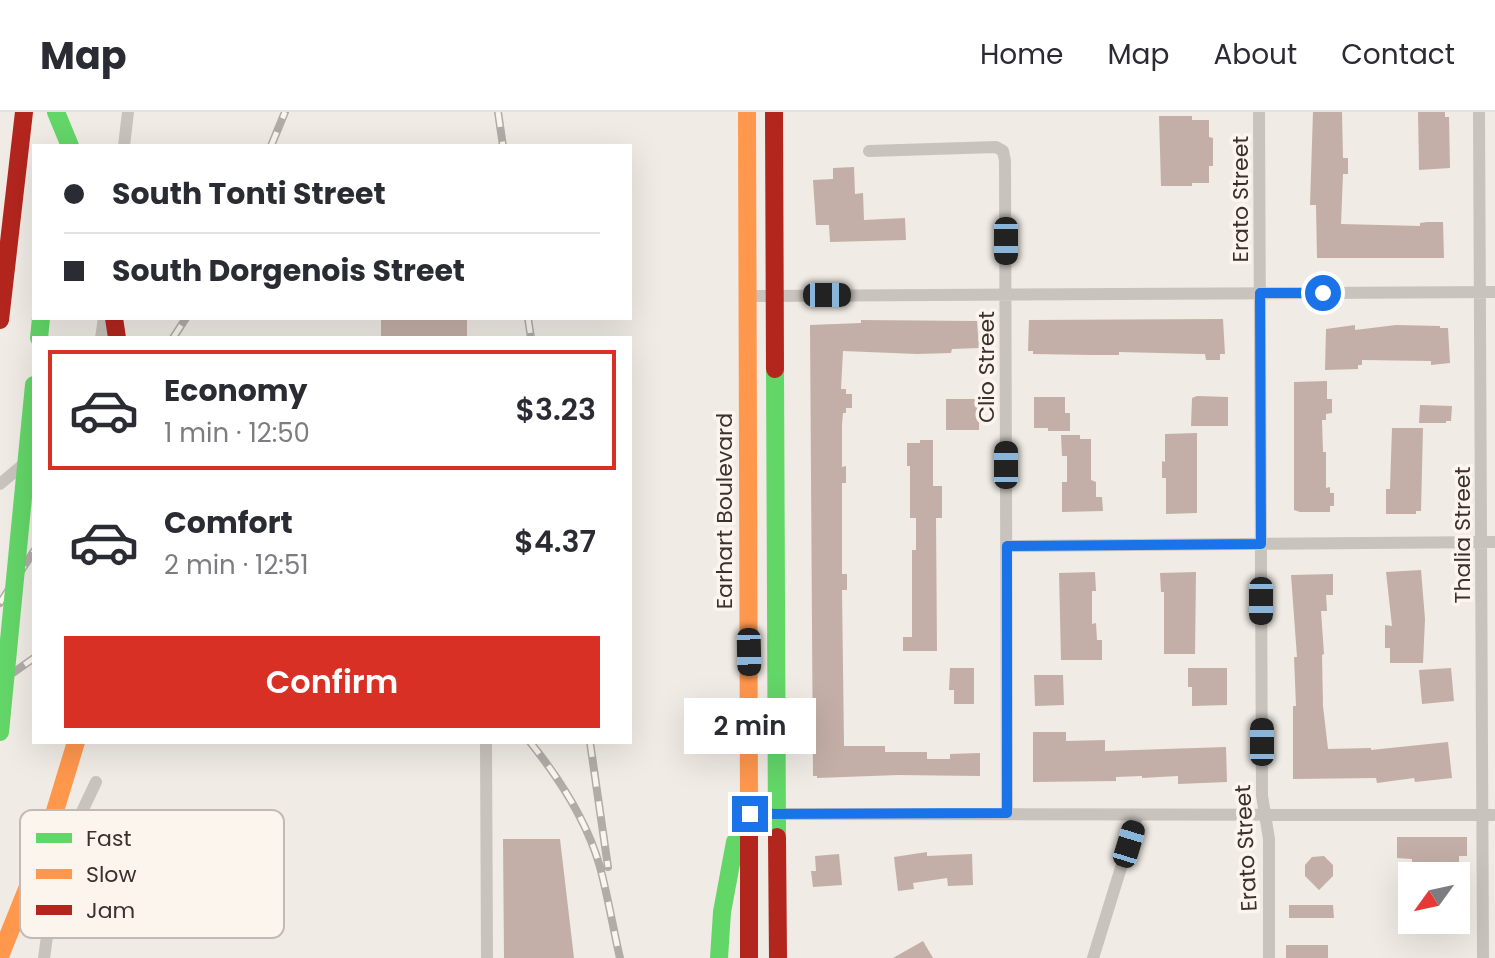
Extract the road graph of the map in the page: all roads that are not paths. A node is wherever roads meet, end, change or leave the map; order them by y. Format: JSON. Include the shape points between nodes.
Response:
{"nodes":[{"id":1,"x":24,"y":112,"type":"edge"},
{"id":2,"x":59,"y":112,"type":"edge"},
{"id":3,"x":71,"y":112,"type":"edge"},
{"id":4,"x":128,"y":112,"type":"edge"},
{"id":5,"x":747,"y":112,"type":"edge"},
{"id":6,"x":774,"y":112,"type":"edge"},
{"id":7,"x":1259,"y":112,"type":"edge"},
{"id":8,"x":1479,"y":112,"type":"edge"},
{"id":9,"x":61,"y":144,"type":"edge"},
{"id":10,"x":62,"y":144,"type":"edge"},
{"id":11,"x":69,"y":144,"type":"edge"},
{"id":12,"x":124,"y":144,"type":"edge"},
{"id":13,"x":869,"y":151,"type":"dead end"},
{"id":14,"x":1495,"y":292,"type":"edge"},
{"id":15,"x":1260,"y":293,"type":"junction"},
{"id":16,"x":1479,"y":293,"type":"junction"},
{"id":17,"x":1006,"y":294,"type":"junction"},
{"id":18,"x":774,"y":295,"type":"junction"},
{"id":19,"x":747,"y":296,"type":"junction"},
{"id":20,"x":0,"y":320,"type":"edge"},
{"id":21,"x":32,"y":405,"type":"edge"},
{"id":22,"x":32,"y":457,"type":"edge"},
{"id":23,"x":0,"y":484,"type":"edge"},
{"id":24,"x":1489,"y":542,"type":"edge"},
{"id":25,"x":1261,"y":544,"type":"junction"},
{"id":26,"x":1007,"y":546,"type":"junction"},
{"id":27,"x":748,"y":549,"type":"junction"},
{"id":28,"x":775,"y":550,"type":"junction"},
{"id":29,"x":0,"y":732,"type":"edge"},
{"id":30,"x":75,"y":744,"type":"edge"},
{"id":31,"x":486,"y":744,"type":"edge"},
{"id":32,"x":96,"y":782,"type":"dead end"},
{"id":33,"x":55,"y":810,"type":"edge"},
{"id":34,"x":83,"y":810,"type":"edge"},
{"id":35,"x":1007,"y":813,"type":"junction"},
{"id":36,"x":778,"y":815,"type":"junction"},
{"id":37,"x":1265,"y":815,"type":"junction"},
{"id":38,"x":1481,"y":815,"type":"junction"},
{"id":39,"x":1495,"y":815,"type":"edge"},
{"id":40,"x":1137,"y":816,"type":"junction"},
{"id":41,"x":749,"y":818,"type":"junction"},
{"id":42,"x":20,"y":906,"type":"edge"},
{"id":43,"x":47,"y":938,"type":"edge"},
{"id":44,"x":0,"y":956,"type":"edge"},
{"id":45,"x":44,"y":958,"type":"edge"},
{"id":46,"x":487,"y":958,"type":"edge"},
{"id":47,"x":719,"y":958,"type":"edge"},
{"id":48,"x":749,"y":958,"type":"edge"},
{"id":49,"x":778,"y":958,"type":"edge"},
{"id":50,"x":1093,"y":958,"type":"edge"},
{"id":51,"x":1269,"y":958,"type":"edge"},
{"id":52,"x":1483,"y":958,"type":"edge"}],
"edges":[{"from":1,"to":20,"type":"main road"},
{"from":2,"to":9,"type":"main road"},
{"from":2,"to":11,"type":"main road","bridge":true},
{"from":3,"to":10,"type":"main road"},
{"from":4,"to":12,"type":"street"},
{"from":5,"to":19,"type":"main road","name":"Earhart Boulevard"},
{"from":6,"to":18,"type":"main road"},
{"from":7,"to":15,"type":"street","name":"Erato Street"},
{"from":8,"to":16,"type":"street","name":"Thalia Street"},
{"from":13,"to":17,"type":"street","name":"Clio Street","via":[[1003,151]]},
{"from":14,"to":16,"type":"street"},
{"from":15,"to":16,"type":"street"},
{"from":15,"to":17,"type":"street"},
{"from":15,"to":25,"type":"street","name":"Erato Street"},
{"from":16,"to":24,"type":"street","name":"Thalia Street"},
{"from":17,"to":18,"type":"street"},
{"from":17,"to":26,"type":"street","name":"Clio Street"},
{"from":18,"to":19,"type":"street"},
{"from":18,"to":28,"type":"main road"},
{"from":19,"to":27,"type":"main road","name":"Earhart Boulevard"},
{"from":21,"to":29,"type":"main road","bridge":true},
{"from":22,"to":23,"type":"street"},
{"from":24,"to":25,"type":"street"},
{"from":24,"to":38,"type":"street","name":"Thalia Street"},
{"from":25,"to":26,"type":"street"},
{"from":25,"to":37,"type":"street","name":"Erato Street"},
{"from":26,"to":35,"type":"street","name":"Clio Street"},
{"from":27,"to":28,"type":"main road"},
{"from":27,"to":41,"type":"main road","name":"Earhart Boulevard"},
{"from":28,"to":36,"type":"main road"},
{"from":30,"to":33,"type":"main road"},
{"from":31,"to":46,"type":"street"},
{"from":32,"to":34,"type":"street"},
{"from":35,"to":36,"type":"street"},
{"from":35,"to":40,"type":"street"},
{"from":36,"to":41,"type":"street"},
{"from":36,"to":49,"type":"main road"},
{"from":37,"to":38,"type":"street"},
{"from":37,"to":40,"type":"street"},
{"from":37,"to":51,"type":"street","name":"Erato Street"},
{"from":38,"to":39,"type":"street"},
{"from":38,"to":52,"type":"street","name":"Thalia Street"},
{"from":40,"to":50,"type":"street"},
{"from":41,"to":47,"type":"main road","via":[[735,842]]},
{"from":41,"to":48,"type":"main road","name":"Earhart Boulevard"},
{"from":42,"to":44,"type":"main road"},
{"from":43,"to":45,"type":"street"}]}
